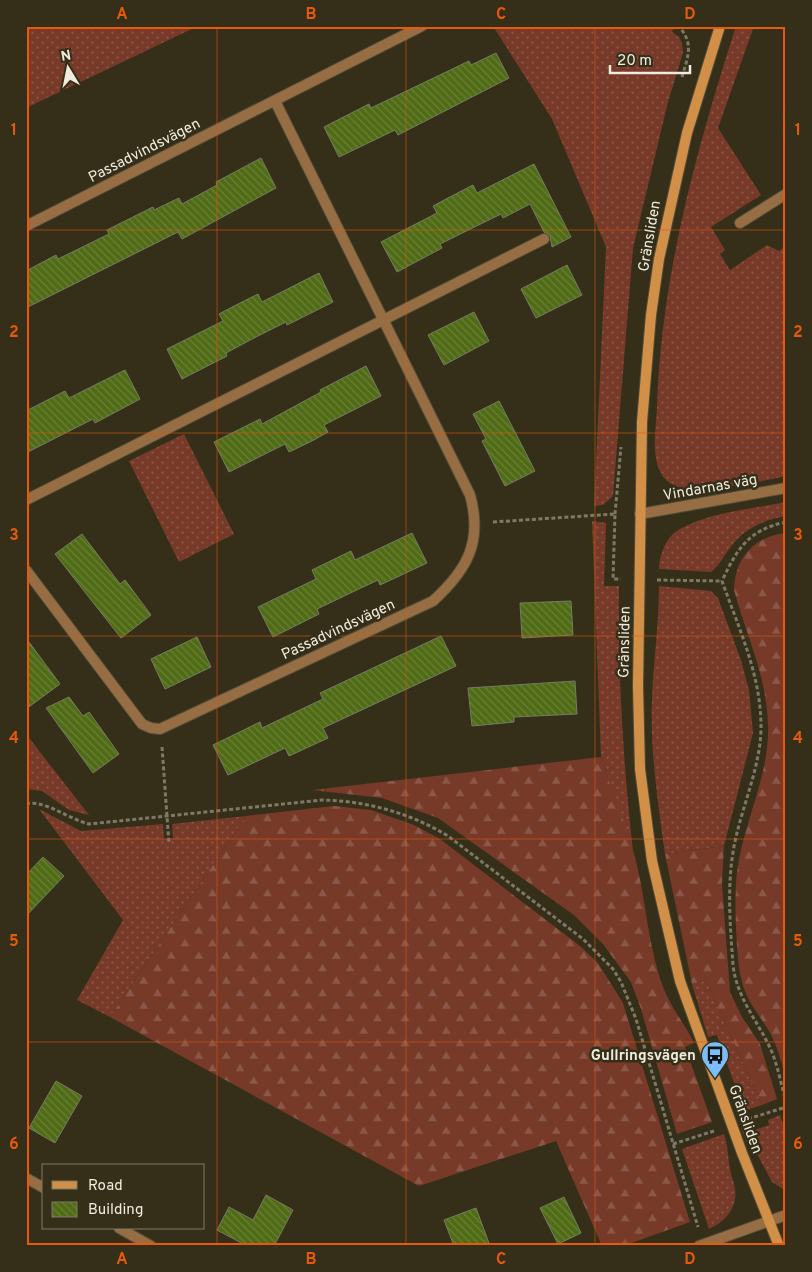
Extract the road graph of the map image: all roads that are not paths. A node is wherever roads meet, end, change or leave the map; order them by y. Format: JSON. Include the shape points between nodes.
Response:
{"nodes":[{"id":1,"x":422,"y":26,"type":"edge"},
{"id":2,"x":720,"y":26,"type":"edge"},
{"id":3,"x":275,"y":101,"type":"junction"},
{"id":4,"x":786,"y":194,"type":"edge"},
{"id":5,"x":740,"y":223,"type":"dead end"},
{"id":6,"x":26,"y":226,"type":"edge"},
{"id":7,"x":544,"y":239,"type":"dead end"},
{"id":8,"x":384,"y":320,"type":"junction"},
{"id":9,"x":786,"y":488,"type":"edge"},
{"id":10,"x":26,"y":500,"type":"edge"},
{"id":11,"x":640,"y":514,"type":"junction"},
{"id":12,"x":26,"y":570,"type":"edge"},
{"id":13,"x":26,"y":1178,"type":"edge"},
{"id":14,"x":42,"y":1187,"type":"edge"},
{"id":15,"x":786,"y":1215,"type":"edge"},
{"id":16,"x":768,"y":1222,"type":"junction"},
{"id":17,"x":122,"y":1230,"type":"edge"},
{"id":18,"x":702,"y":1245,"type":"edge"},
{"id":19,"x":151,"y":1246,"type":"edge"},
{"id":20,"x":779,"y":1246,"type":"edge"}],
"edges":[{"from":1,"to":3,"type":"street","name":"Passadvindsvägen"},
{"from":2,"to":11,"type":"street","name":"Gränsliden","via":[[687,133],[659,259],[642,422]]},
{"from":3,"to":6,"type":"street","name":"Passadvindsvägen"},
{"from":3,"to":8,"type":"street","name":"Passadvindsvägen"},
{"from":4,"to":5,"type":"street"},
{"from":7,"to":8,"type":"street"},
{"from":8,"to":10,"type":"street"},
{"from":8,"to":12,"type":"street","name":"Passadvindsvägen","via":[[464,482],[474,509],[472,550],[460,574],[433,601],[160,729],[142,724]]},
{"from":9,"to":11,"type":"street","name":"Vindarnas väg"},
{"from":11,"to":16,"type":"street","name":"Gränsliden","via":[[640,769],[654,870],[680,981]]},
{"from":13,"to":14,"type":"street"},
{"from":15,"to":16,"type":"street"},
{"from":16,"to":18,"type":"street"},
{"from":16,"to":20,"type":"street","name":"Gränsliden"},
{"from":17,"to":19,"type":"street"}]}
